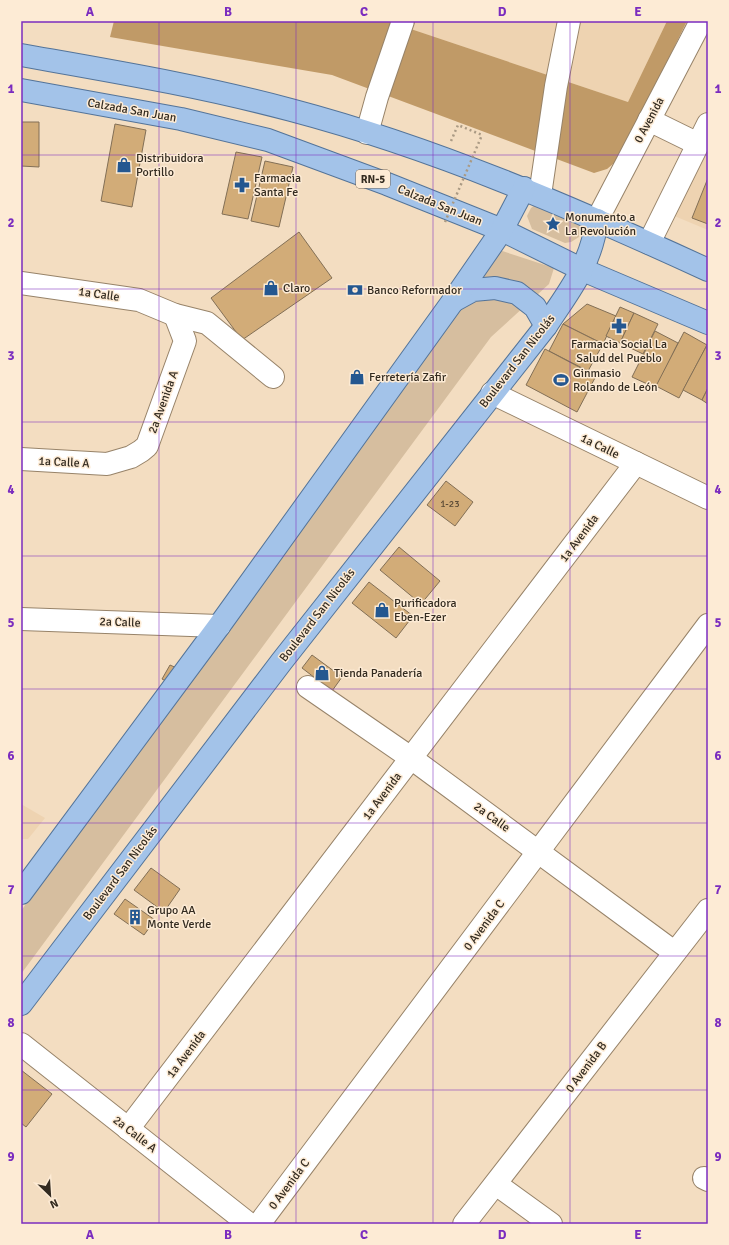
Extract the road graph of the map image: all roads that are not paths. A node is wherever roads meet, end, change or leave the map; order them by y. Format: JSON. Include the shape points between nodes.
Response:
{"nodes":[{"id":1,"x":403,"y":21,"type":"edge"},
{"id":2,"x":569,"y":21,"type":"edge"},
{"id":3,"x":700,"y":21,"type":"edge"},
{"id":4,"x":21,"y":55,"type":"edge"},
{"id":5,"x":21,"y":90,"type":"edge"},
{"id":6,"x":649,"y":120,"type":"junction"},
{"id":7,"x":708,"y":124,"type":"edge"},
{"id":8,"x":367,"y":133,"type":"junction"},
{"id":9,"x":698,"y":144,"type":"junction"},
{"id":10,"x":532,"y":192,"type":"junction"},
{"id":11,"x":596,"y":220,"type":"junction"},
{"id":12,"x":502,"y":230,"type":"junction"},
{"id":13,"x":649,"y":243,"type":"junction"},
{"id":14,"x":583,"y":270,"type":"junction"},
{"id":15,"x":708,"y":270,"type":"edge"},
{"id":16,"x":21,"y":283,"type":"edge"},
{"id":17,"x":453,"y":301,"type":"junction"},
{"id":18,"x":175,"y":315,"type":"junction"},
{"id":19,"x":708,"y":323,"type":"edge"},
{"id":20,"x":546,"y":326,"type":"junction"},
{"id":21,"x":273,"y":377,"type":"dead end"},
{"id":22,"x":492,"y":393,"type":"junction"},
{"id":23,"x":21,"y":459,"type":"edge"},
{"id":24,"x":636,"y":463,"type":"junction"},
{"id":25,"x":107,"y":464,"type":"joint"},
{"id":26,"x":708,"y":498,"type":"edge"},
{"id":27,"x":21,"y":619,"type":"edge"},
{"id":28,"x":708,"y":625,"type":"edge"},
{"id":29,"x":218,"y":626,"type":"junction"},
{"id":30,"x":308,"y":686,"type":"dead end"},
{"id":31,"x":411,"y":758,"type":"junction"},
{"id":32,"x":539,"y":851,"type":"junction"},
{"id":33,"x":24,"y":884,"type":"edge"},
{"id":34,"x":708,"y":910,"type":"edge"},
{"id":35,"x":674,"y":952,"type":"junction"},
{"id":36,"x":21,"y":1004,"type":"edge"},
{"id":37,"x":21,"y":1044,"type":"edge"},
{"id":38,"x":128,"y":1129,"type":"junction"},
{"id":39,"x":496,"y":1184,"type":"junction"},
{"id":40,"x":249,"y":1224,"type":"edge"},
{"id":41,"x":259,"y":1224,"type":"edge"},
{"id":42,"x":464,"y":1224,"type":"edge"},
{"id":43,"x":552,"y":1224,"type":"edge"}],
"edges":[{"from":1,"to":8,"type":"street"},
{"from":2,"to":10,"type":"street"},
{"from":3,"to":6,"type":"street","name":"0 Avenida"},
{"from":4,"to":8,"type":"main road","via":[[184,85],[292,110]]},
{"from":5,"to":12,"type":"main road","name":"Calzada San Juan","number":"RN-5","via":[[181,119],[268,140]]},
{"from":6,"to":9,"type":"street"},
{"from":6,"to":11,"type":"street","name":"0 Avenida"},
{"from":7,"to":9,"type":"street"},
{"from":8,"to":10,"type":"main road"},
{"from":9,"to":13,"type":"street"},
{"from":10,"to":11,"type":"main road"},
{"from":10,"to":12,"type":"main road"},
{"from":11,"to":13,"type":"main road"},
{"from":11,"to":14,"type":"main road","name":"Boulevard San Nicolás","via":[[594,238]]},
{"from":12,"to":14,"type":"main road","name":"Calzada San Juan","number":"RN-5"},
{"from":12,"to":17,"type":"main road"},
{"from":13,"to":15,"type":"main road"},
{"from":14,"to":19,"type":"main road","name":"Calzada San Juan","number":"RN-5"},
{"from":14,"to":20,"type":"main road","name":"Boulevard San Nicolás"},
{"from":16,"to":18,"type":"street","name":"1a Calle","via":[[139,300]]},
{"from":17,"to":20,"type":"main road","via":[[473,290],[495,288],[510,291],[517,293],[535,307]]},
{"from":17,"to":29,"type":"main road"},
{"from":18,"to":21,"type":"street","name":"1a Calle","via":[[208,323]]},
{"from":18,"to":25,"type":"street","name":"2a Avenida A","via":[[185,341],[147,446],[131,457]]},
{"from":20,"to":22,"type":"main road","name":"Boulevard San Nicolás"},
{"from":22,"to":24,"type":"street","name":"1a Calle"},
{"from":22,"to":36,"type":"main road","name":"Boulevard San Nicolás","via":[[277,667]]},
{"from":23,"to":25,"type":"street","name":"1a Calle A"},
{"from":24,"to":26,"type":"street","name":"1a Calle"},
{"from":24,"to":31,"type":"street","name":"1a Avenida"},
{"from":27,"to":29,"type":"street","name":"2a Calle"},
{"from":28,"to":32,"type":"street","name":"0 Avenida C"},
{"from":29,"to":33,"type":"main road"},
{"from":30,"to":31,"type":"street","name":"2a Calle"},
{"from":31,"to":32,"type":"street","name":"2a Calle"},
{"from":31,"to":38,"type":"street","name":"1a Avenida"},
{"from":32,"to":35,"type":"street","name":"2a Calle"},
{"from":32,"to":41,"type":"street","name":"0 Avenida C"},
{"from":34,"to":35,"type":"street","name":"0 Avenida B"},
{"from":35,"to":39,"type":"street","name":"0 Avenida B"},
{"from":37,"to":38,"type":"street","name":"2a Calle A"},
{"from":38,"to":40,"type":"street","name":"2a Calle A"},
{"from":39,"to":42,"type":"street","name":"0 Avenida B"},
{"from":39,"to":43,"type":"street"}]}
